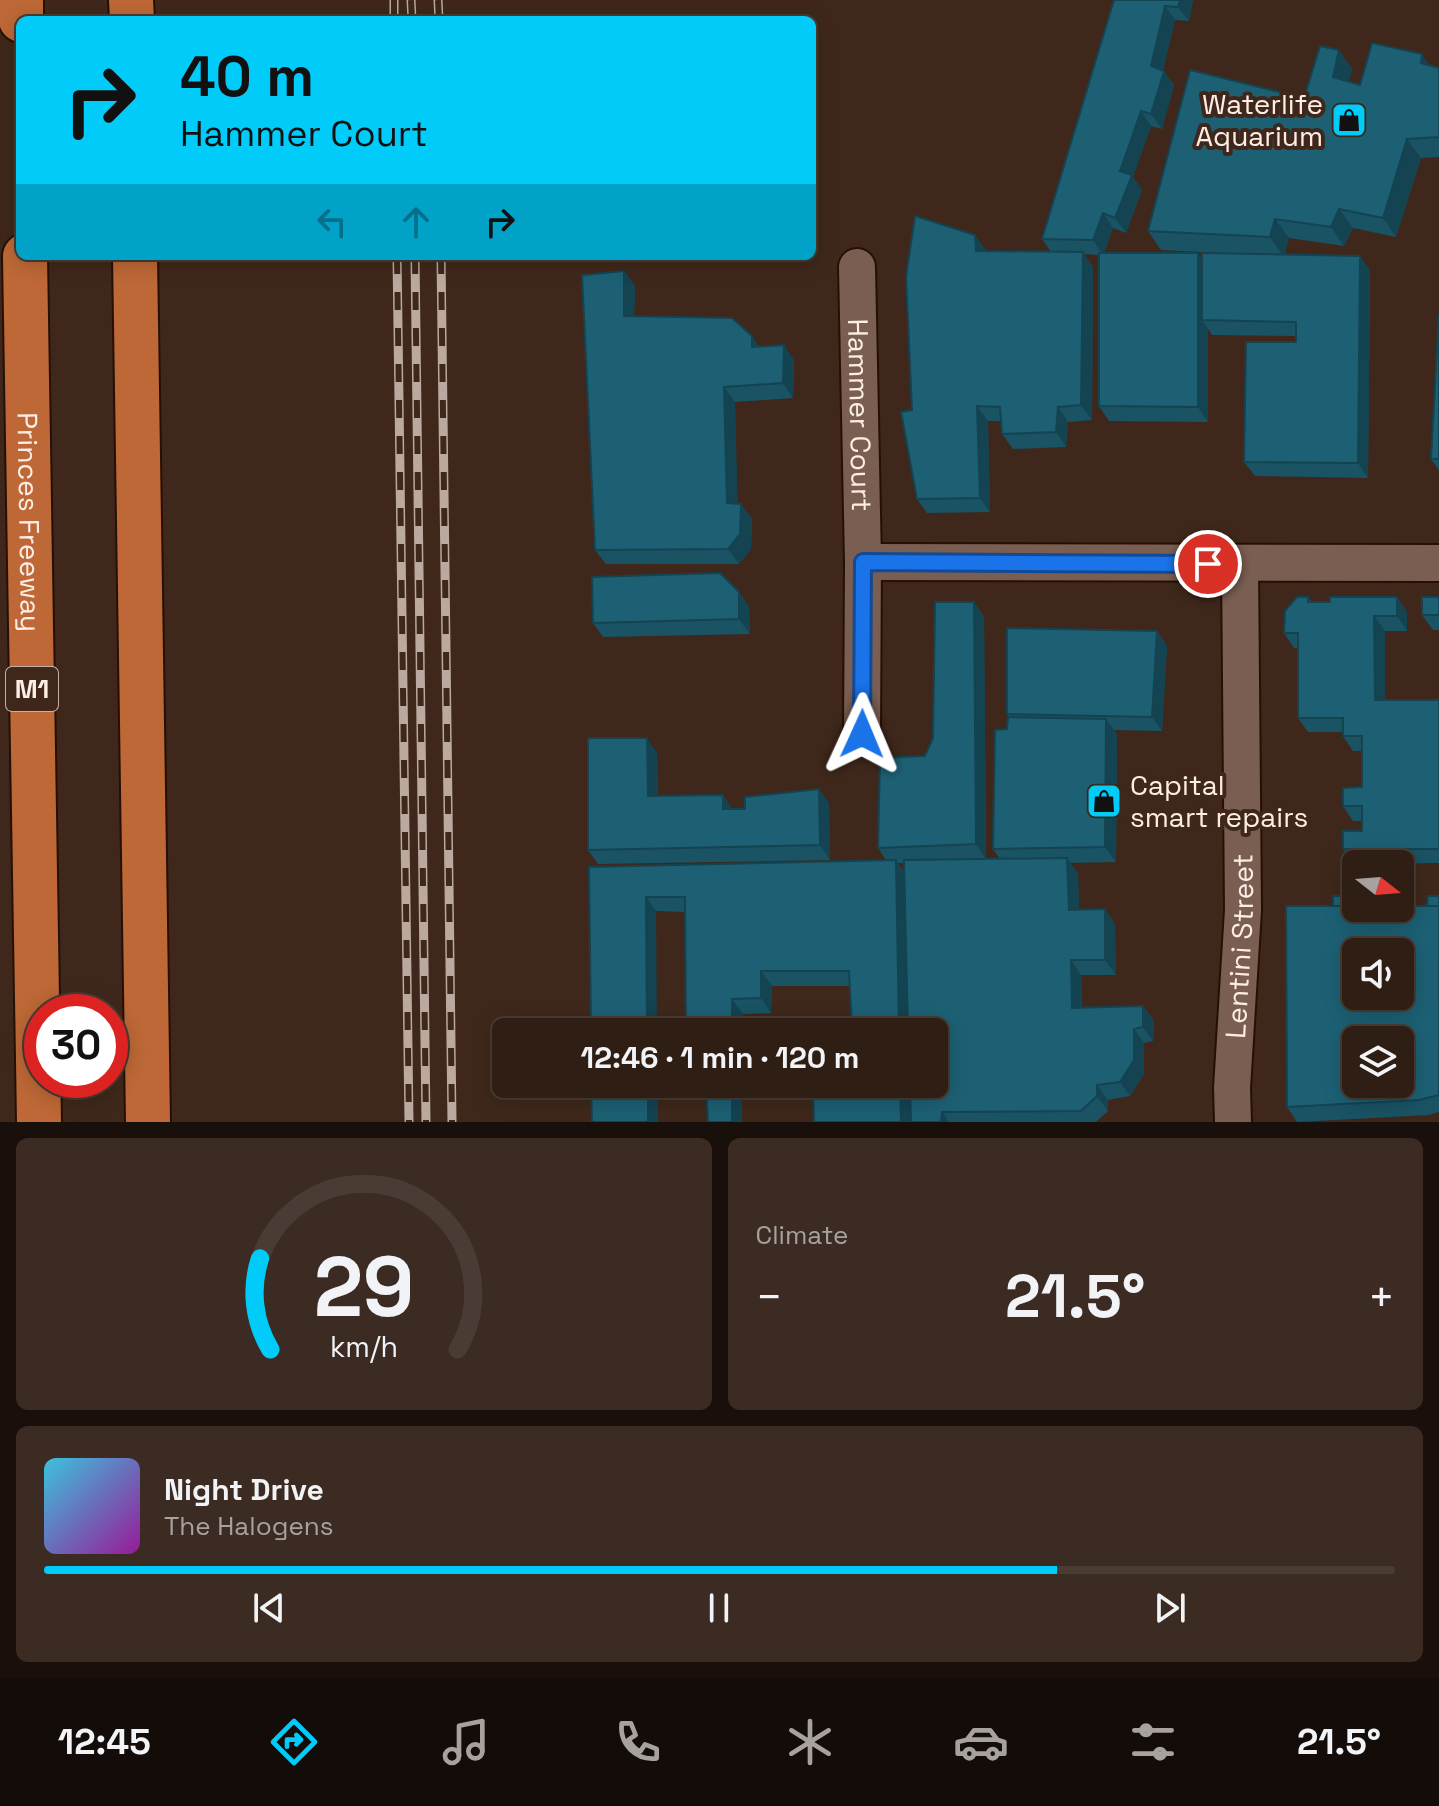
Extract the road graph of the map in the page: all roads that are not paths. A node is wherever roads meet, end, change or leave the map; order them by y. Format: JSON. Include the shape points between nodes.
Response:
{"nodes":[{"id":1,"x":25,"y":260,"type":"edge"},
{"id":2,"x":135,"y":260,"type":"edge"},
{"id":3,"x":857,"y":267,"type":"dead end"},
{"id":4,"x":863,"y":562,"type":"junction"},
{"id":5,"x":1439,"y":563,"type":"edge"},
{"id":6,"x":1240,"y":564,"type":"junction"},
{"id":7,"x":862,"y":734,"type":"dead end"},
{"id":8,"x":1233,"y":1105,"type":"edge"},
{"id":9,"x":39,"y":1122,"type":"edge"},
{"id":10,"x":148,"y":1122,"type":"edge"},
{"id":11,"x":1216,"y":1122,"type":"edge"}],
"edges":[{"from":1,"to":9,"type":"highway","name":"Princes Freeway","number":"M1"},
{"from":2,"to":10,"type":"highway"},
{"from":3,"to":4,"type":"street","name":"Hammer Court"},
{"from":4,"to":6,"type":"street"},
{"from":4,"to":7,"type":"street","name":"Hammer Court"},
{"from":5,"to":6,"type":"street"},
{"from":6,"to":8,"type":"street","name":"Lentini Street","via":[[1243,910]]},
{"from":8,"to":11,"type":"street","name":"Lentini Street"}]}
